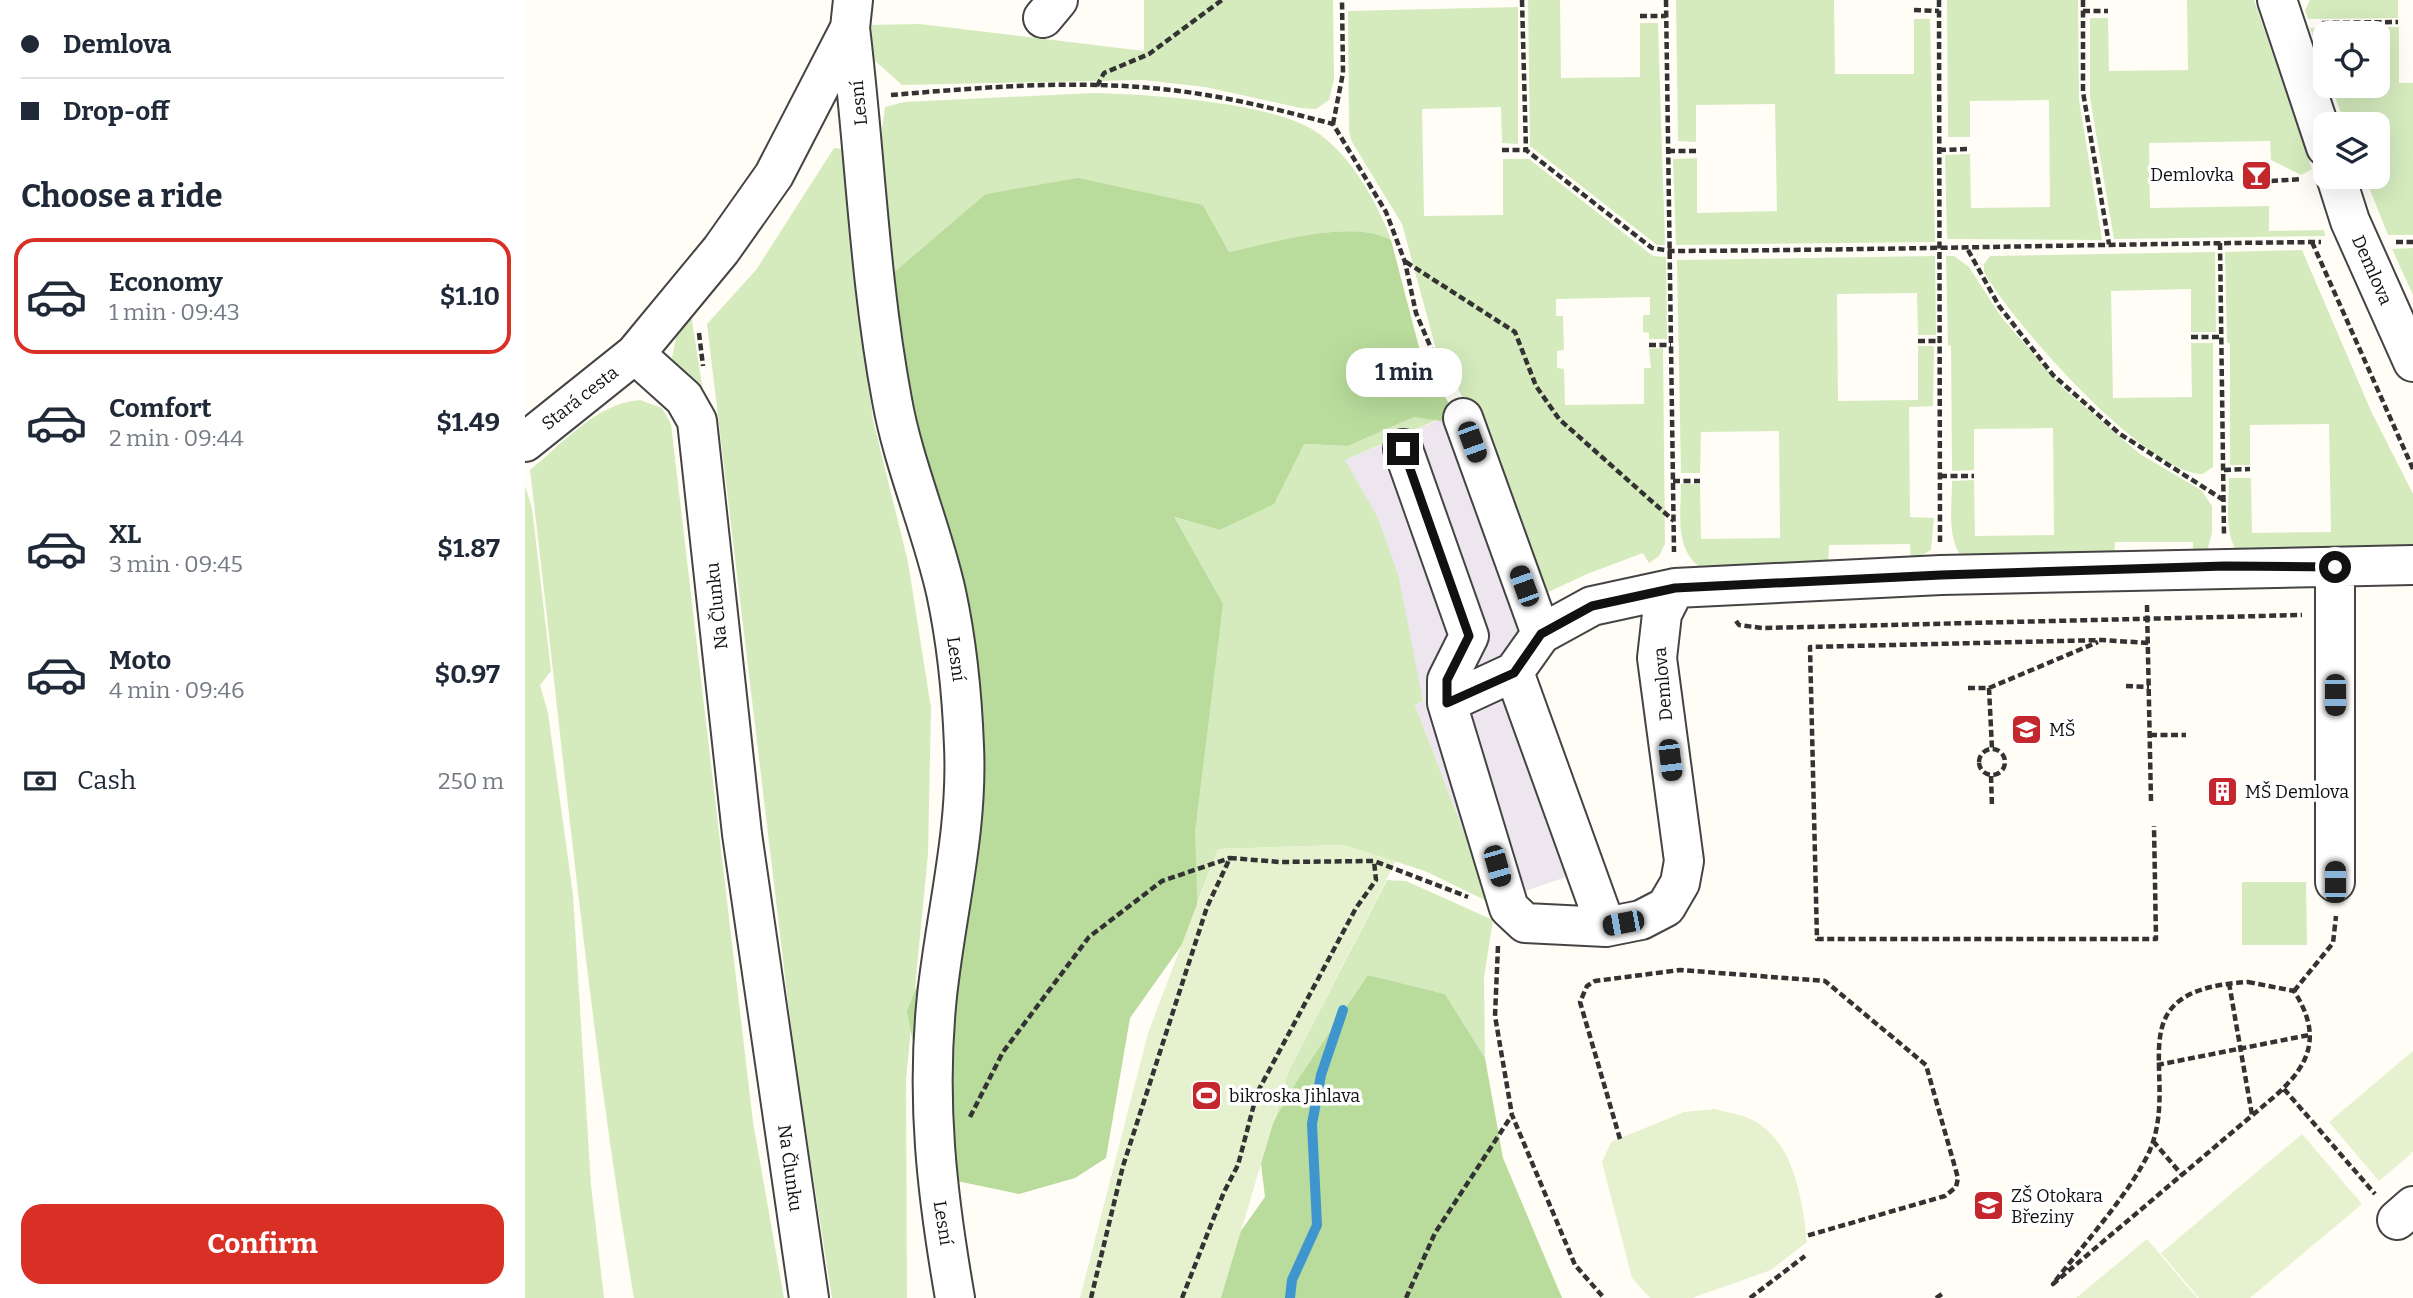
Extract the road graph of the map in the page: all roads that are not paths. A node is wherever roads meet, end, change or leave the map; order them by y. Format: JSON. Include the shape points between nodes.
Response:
{"nodes":[{"id":1,"x":2277,"y":0,"type":"edge"},
{"id":2,"x":852,"y":14,"type":"edge"},
{"id":3,"x":2314,"y":112,"type":"edge"},
{"id":4,"x":2340,"y":189,"type":"edge"},
{"id":5,"x":635,"y":354,"type":"junction"},
{"id":6,"x":2413,"y":362,"type":"edge"},
{"id":7,"x":1463,"y":418,"type":"road end"},
{"id":8,"x":525,"y":442,"type":"edge"},
{"id":9,"x":1403,"y":449,"type":"dead end"},
{"id":10,"x":2413,"y":565,"type":"edge"},
{"id":11,"x":2335,"y":567,"type":"junction"},
{"id":12,"x":1675,"y":588,"type":"junction"},
{"id":13,"x":1541,"y":634,"type":"junction"},
{"id":14,"x":1514,"y":673,"type":"junction"},
{"id":15,"x":1447,"y":703,"type":"junction"},
{"id":16,"x":2335,"y":882,"type":"road end"},
{"id":17,"x":1606,"y":927,"type":"junction"},
{"id":18,"x":809,"y":1298,"type":"edge"},
{"id":19,"x":955,"y":1298,"type":"edge"}],
"edges":[{"from":1,"to":3,"type":"street"},
{"from":2,"to":5,"type":"street","via":[[774,175],[721,250]]},
{"from":2,"to":19,"type":"street","name":"Lesní","via":[[879,318],[893,405],[946,592],[959,670],[962,826],[937,996],[932,1085],[935,1171]]},
{"from":4,"to":6,"type":"street","name":"Demlova"},
{"from":5,"to":8,"type":"street","name":"Stará cesta"},
{"from":5,"to":18,"type":"street","name":"Na Člunku","via":[[684,398],[697,421],[742,834]]},
{"from":7,"to":13,"type":"street"},
{"from":9,"to":15,"type":"street","via":[[1469,636],[1447,680]]},
{"from":10,"to":11,"type":"street"},
{"from":11,"to":12,"type":"street","via":[[1941,575]]},
{"from":11,"to":16,"type":"street"},
{"from":12,"to":13,"type":"street","via":[[1592,606]]},
{"from":12,"to":17,"type":"street","name":"Demlova","via":[[1662,614],[1657,658],[1684,861],[1680,883],[1666,907],[1641,920]]},
{"from":13,"to":14,"type":"street"},
{"from":14,"to":15,"type":"street"},
{"from":14,"to":17,"type":"street"},
{"from":15,"to":17,"type":"street","name":"Demlova","via":[[1509,908],[1525,923]]}]}
